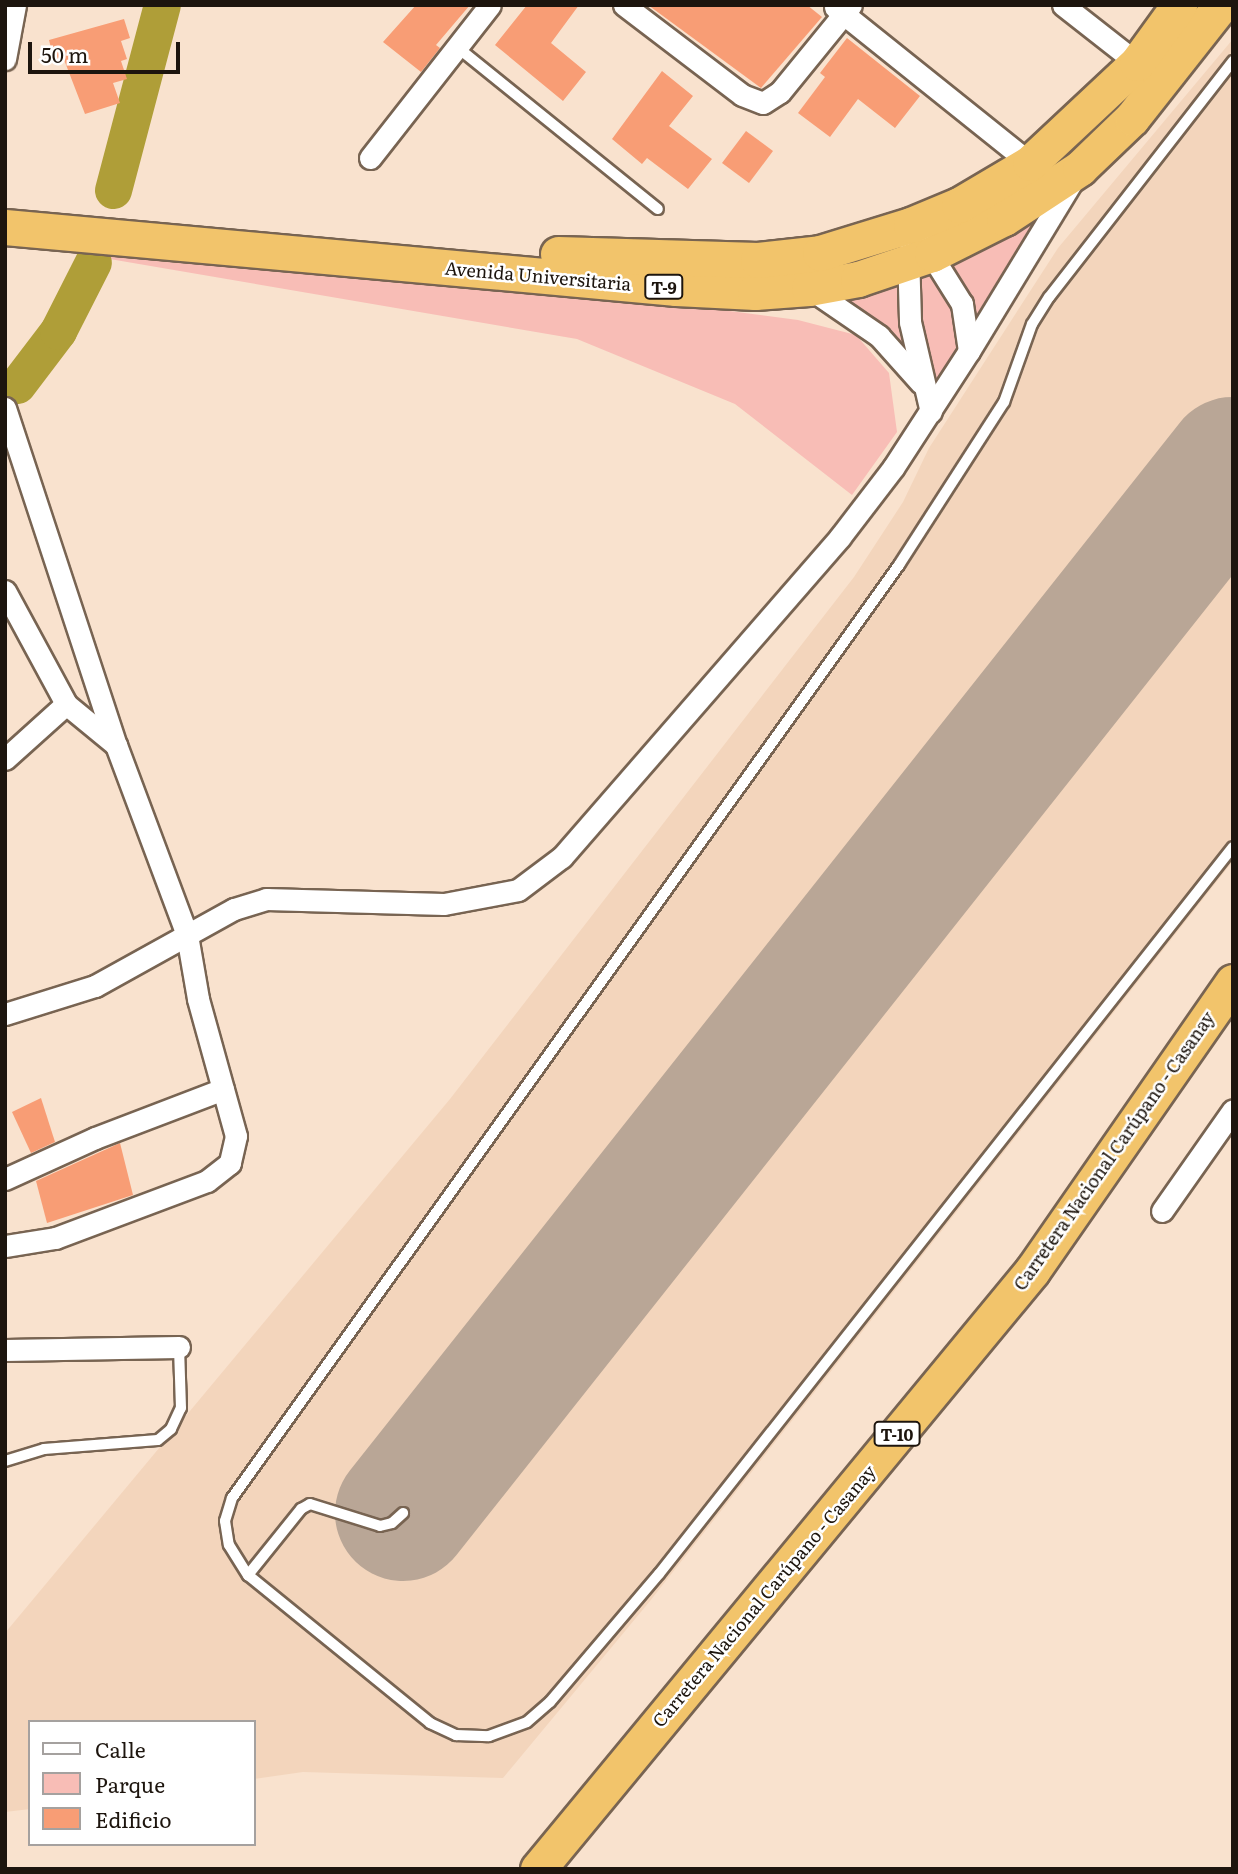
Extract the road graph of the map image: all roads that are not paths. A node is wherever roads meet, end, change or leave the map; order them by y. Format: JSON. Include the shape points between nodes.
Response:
{"nodes":[{"id":1,"x":15,"y":5,"type":"edge"},
{"id":2,"x":490,"y":5,"type":"edge"},
{"id":3,"x":624,"y":5,"type":"edge"},
{"id":4,"x":1063,"y":5,"type":"edge"},
{"id":5,"x":1178,"y":5,"type":"edge"},
{"id":6,"x":1222,"y":5,"type":"edge"},
{"id":7,"x":843,"y":8,"type":"edge"},
{"id":8,"x":457,"y":47,"type":"junction"},
{"id":9,"x":5,"y":59,"type":"edge"},
{"id":10,"x":1233,"y":61,"type":"edge"},
{"id":11,"x":1137,"y":63,"type":"junction"},
{"id":12,"x":370,"y":158,"type":"dead end"},
{"id":13,"x":1030,"y":163,"type":"junction"},
{"id":14,"x":1080,"y":168,"type":"junction"},
{"id":15,"x":5,"y":204,"type":"edge"},
{"id":16,"x":658,"y":209,"type":"dead end"},
{"id":17,"x":911,"y":225,"type":"junction"},
{"id":18,"x":5,"y":227,"type":"edge"},
{"id":19,"x":919,"y":258,"type":"junction"},
{"id":20,"x":809,"y":288,"type":"junction"},
{"id":21,"x":969,"y":351,"type":"junction"},
{"id":22,"x":927,"y":389,"type":"junction"},
{"id":23,"x":5,"y":408,"type":"edge"},
{"id":24,"x":931,"y":412,"type":"junction"},
{"id":25,"x":5,"y":591,"type":"edge"},
{"id":26,"x":66,"y":704,"type":"junction"},
{"id":27,"x":116,"y":746,"type":"junction"},
{"id":28,"x":5,"y":758,"type":"edge"},
{"id":29,"x":1233,"y":847,"type":"edge"},
{"id":30,"x":187,"y":935,"type":"junction"},
{"id":31,"x":1233,"y":982,"type":"edge"},
{"id":32,"x":5,"y":1014,"type":"edge"},
{"id":33,"x":223,"y":1089,"type":"junction"},
{"id":34,"x":1233,"y":1110,"type":"edge"},
{"id":35,"x":5,"y":1179,"type":"edge"},
{"id":36,"x":1162,"y":1211,"type":"dead end"},
{"id":37,"x":5,"y":1246,"type":"edge"},
{"id":38,"x":179,"y":1347,"type":"joint"},
{"id":39,"x":5,"y":1350,"type":"edge"},
{"id":40,"x":5,"y":1461,"type":"edge"},
{"id":41,"x":403,"y":1513,"type":"dead end"},
{"id":42,"x":248,"y":1575,"type":"junction"},
{"id":43,"x":546,"y":1866,"type":"edge"}],
"edges":[{"from":1,"to":9,"type":"street"},
{"from":2,"to":8,"type":"street"},
{"from":3,"to":7,"type":"street","via":[[742,95],[763,103],[780,92]]},
{"from":4,"to":11,"type":"street"},
{"from":5,"to":11,"type":"highway","name":"Avenida Universitaria","number":"T-9"},
{"from":6,"to":14,"type":"highway","name":"Avenida Universitaria","number":"T-9","via":[[1132,118]]},
{"from":7,"to":13,"type":"street"},
{"from":8,"to":12,"type":"street"},
{"from":8,"to":16,"type":"lane"},
{"from":10,"to":42,"type":"lane","via":[[1049,297],[1032,324],[1004,402],[899,565],[232,1498],[225,1521],[229,1545]]},
{"from":11,"to":13,"type":"highway","name":"Avenida Universitaria","number":"T-9"},
{"from":13,"to":17,"type":"highway","name":"Avenida Universitaria","number":"T-9","via":[[959,205]]},
{"from":14,"to":19,"type":"highway","name":"Avenida Universitaria","number":"T-9","via":[[1004,218]]},
{"from":14,"to":21,"type":"street"},
{"from":15,"to":17,"type":"highway","name":"Avenida Universitaria","number":"T-9","via":[[568,255],[699,261],[820,253]]},
{"from":17,"to":19,"type":"street"},
{"from":18,"to":20,"type":"highway","name":"Avenida Universitaria","number":"T-9","via":[[677,288]]},
{"from":19,"to":20,"type":"highway","name":"Avenida Universitaria","number":"T-9"},
{"from":19,"to":21,"type":"street","via":[[962,304]]},
{"from":19,"to":22,"type":"street","via":[[910,322]]},
{"from":20,"to":22,"type":"street","via":[[879,336]]},
{"from":21,"to":24,"type":"street"},
{"from":22,"to":24,"type":"street"},
{"from":23,"to":27,"type":"street"},
{"from":24,"to":30,"type":"street","via":[[840,537],[677,728],[562,857],[518,890],[444,904],[266,899],[233,909]]},
{"from":25,"to":26,"type":"street"},
{"from":26,"to":27,"type":"street"},
{"from":26,"to":28,"type":"street"},
{"from":27,"to":30,"type":"street"},
{"from":29,"to":42,"type":"lane","via":[[659,1574],[550,1702],[527,1722],[489,1736],[456,1735],[430,1723]]},
{"from":30,"to":32,"type":"street","via":[[95,986]]},
{"from":30,"to":33,"type":"street","via":[[198,999]]},
{"from":31,"to":43,"type":"highway","name":"Carretera Nacional Carúpano - Casanay","number":"T-10","via":[[1032,1271]]},
{"from":33,"to":35,"type":"street","via":[[94,1138]]},
{"from":33,"to":37,"type":"street","via":[[236,1136],[230,1163],[207,1181],[55,1238]]},
{"from":34,"to":36,"type":"street"},
{"from":38,"to":39,"type":"street"},
{"from":38,"to":40,"type":"lane","via":[[181,1408],[171,1429],[158,1440],[44,1449]]},
{"from":41,"to":42,"type":"lane","via":[[380,1526],[310,1504]]}]}
